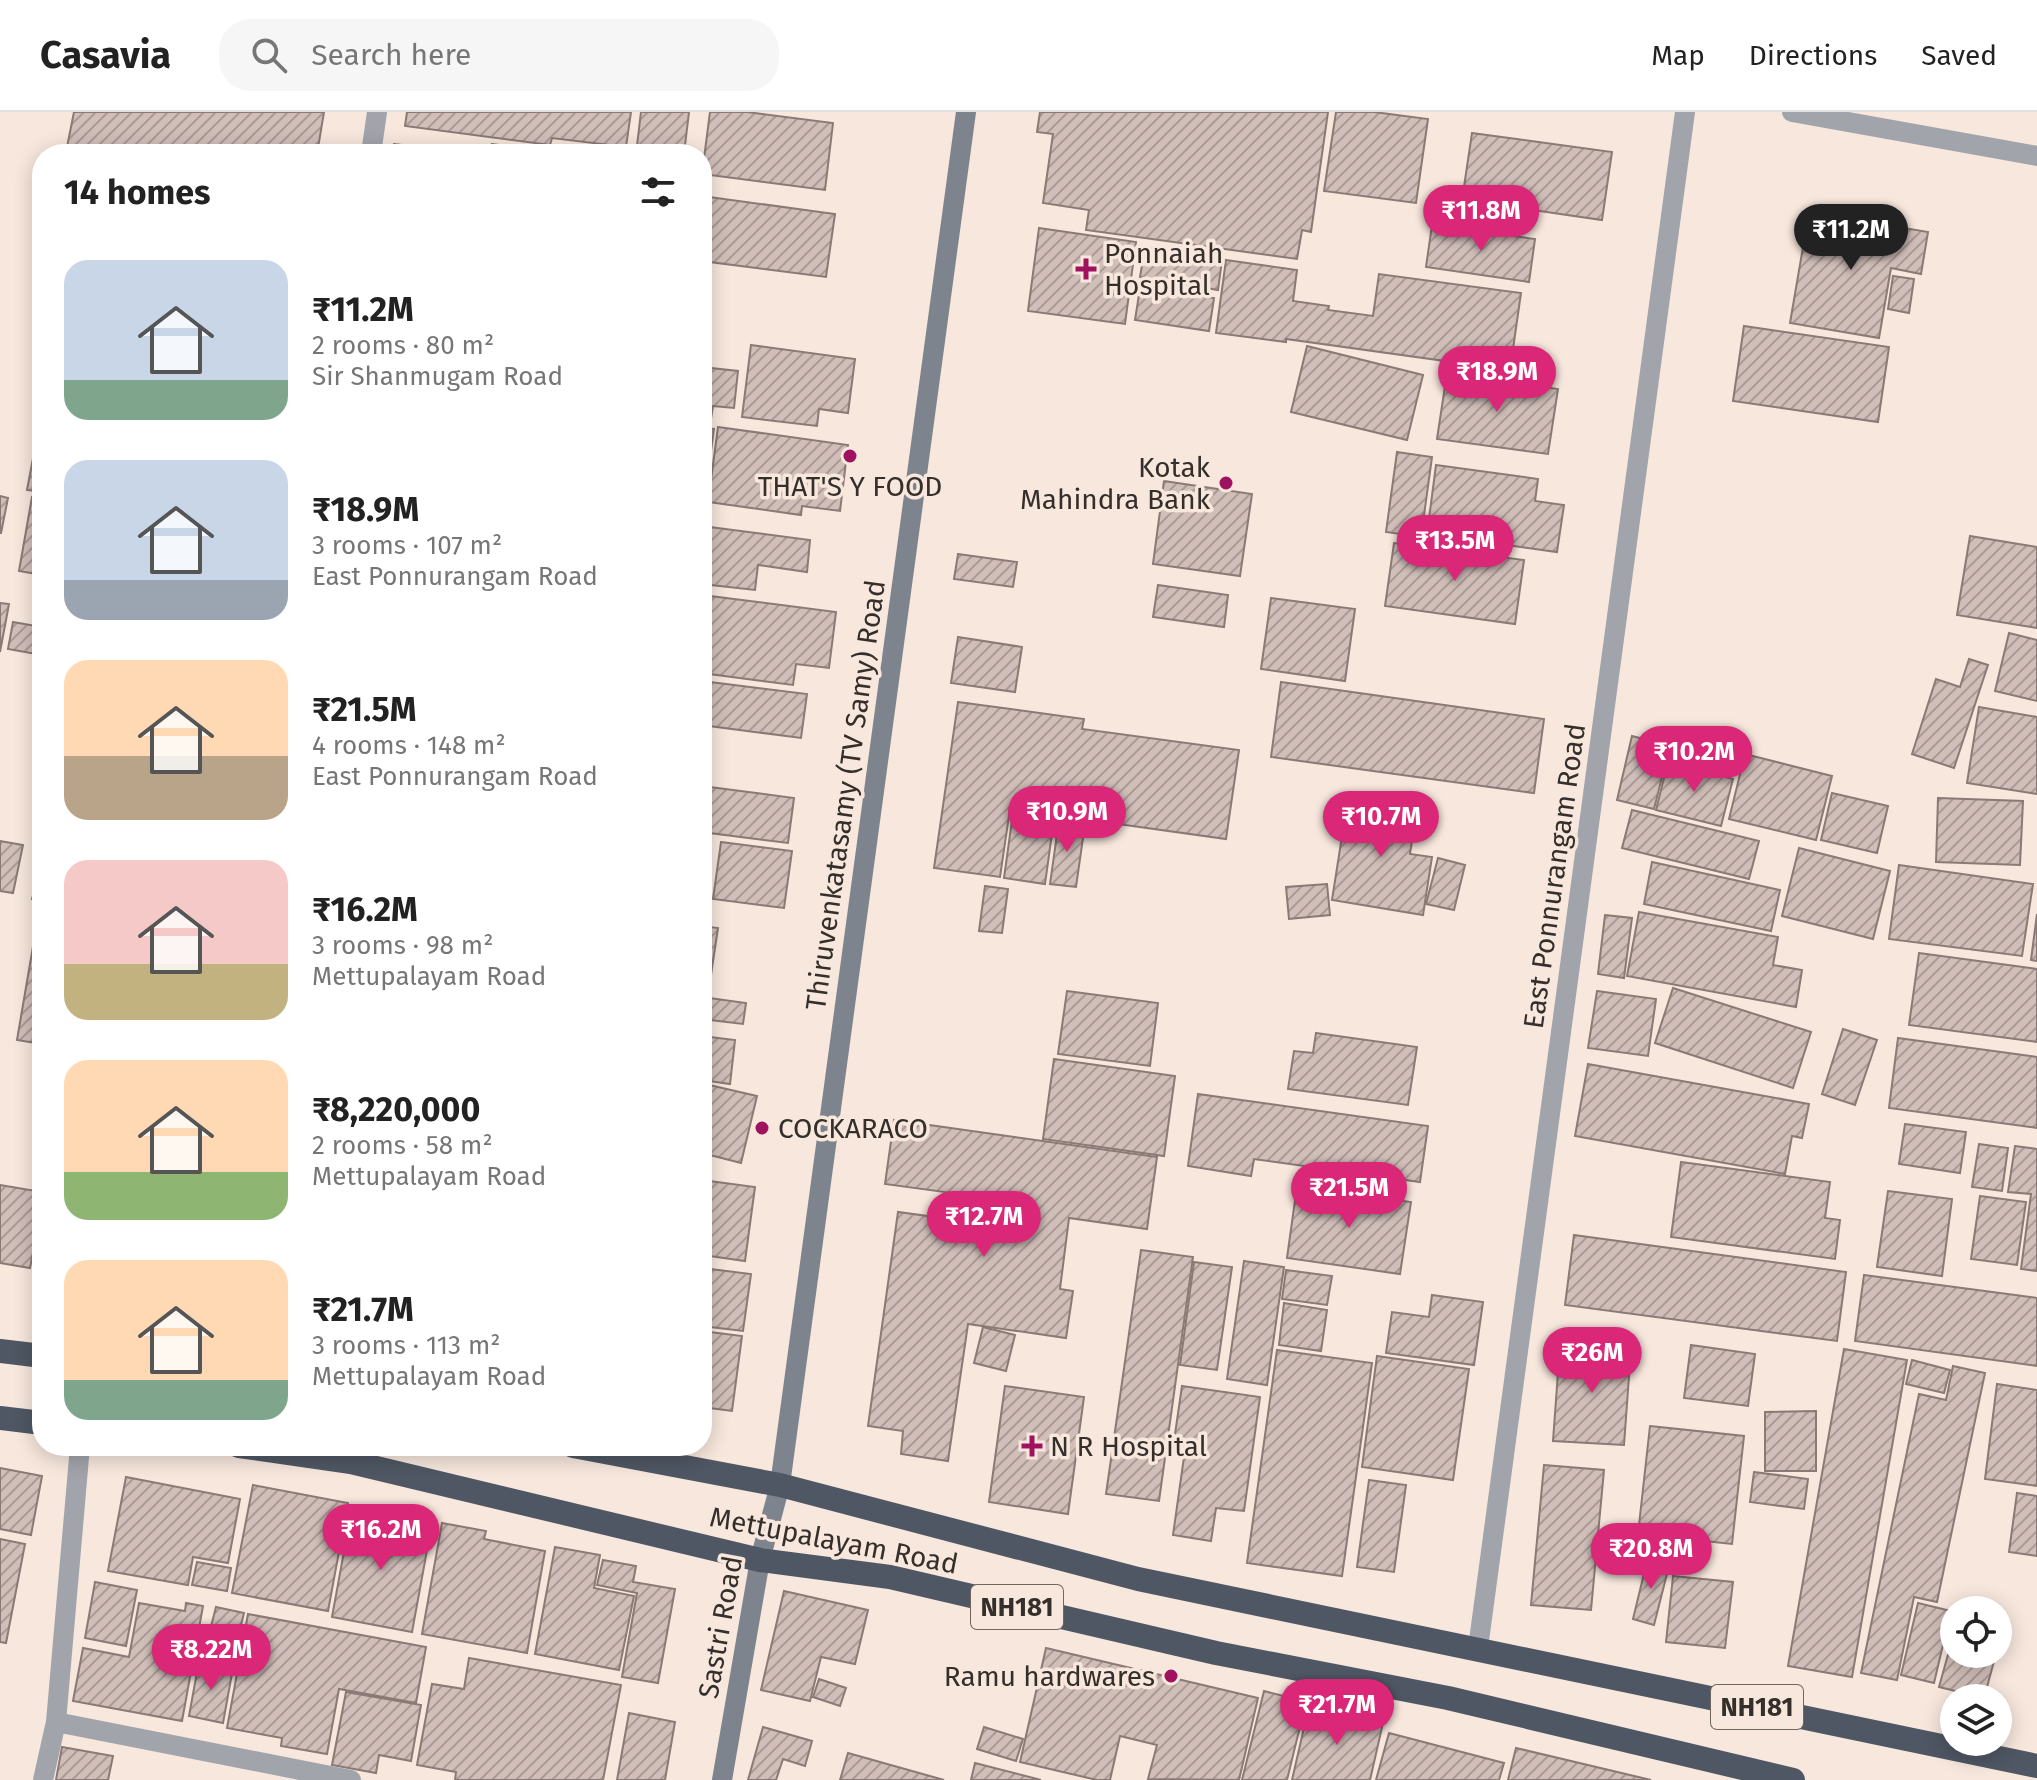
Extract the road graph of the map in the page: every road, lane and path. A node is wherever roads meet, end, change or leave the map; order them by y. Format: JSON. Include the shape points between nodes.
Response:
{"nodes":[{"id":1,"x":377,"y":112,"type":"edge"},
{"id":2,"x":966,"y":112,"type":"edge"},
{"id":3,"x":1685,"y":112,"type":"edge"},
{"id":4,"x":1792,"y":112,"type":"edge"},
{"id":5,"x":372,"y":144,"type":"edge"},
{"id":6,"x":2037,"y":156,"type":"edge"},
{"id":7,"x":0,"y":1351,"type":"edge"},
{"id":8,"x":32,"y":1355,"type":"edge"},
{"id":9,"x":0,"y":1418,"type":"edge"},
{"id":10,"x":32,"y":1422,"type":"edge"},
{"id":11,"x":79,"y":1456,"type":"edge"},
{"id":12,"x":309,"y":1456,"type":"edge"},
{"id":13,"x":626,"y":1456,"type":"edge"},
{"id":14,"x":780,"y":1485,"type":"junction"},
{"id":15,"x":760,"y":1560,"type":"junction"},
{"id":16,"x":1478,"y":1648,"type":"junction"},
{"id":17,"x":56,"y":1722,"type":"junction"},
{"id":18,"x":2037,"y":1766,"type":"edge"},
{"id":19,"x":43,"y":1780,"type":"edge"},
{"id":20,"x":351,"y":1780,"type":"edge"},
{"id":21,"x":722,"y":1780,"type":"edge"},
{"id":22,"x":1793,"y":1780,"type":"edge"}],
"edges":[{"from":1,"to":5,"type":"street"},
{"from":2,"to":14,"type":"main road","name":"Thiruvenkatasamy (TV Samy) Road"},
{"from":3,"to":16,"type":"street","name":"East Ponnurangam Road"},
{"from":4,"to":6,"type":"street"},
{"from":7,"to":8,"type":"highway"},
{"from":9,"to":10,"type":"highway"},
{"from":11,"to":17,"type":"street"},
{"from":12,"to":15,"type":"highway","name":"Mettupalayam Road","number":"NH181"},
{"from":13,"to":14,"type":"highway","name":"Mettupalayam Road","number":"NH181"},
{"from":14,"to":15,"type":"main road","name":"Sastri Road"},
{"from":14,"to":16,"type":"highway","name":"Mettupalayam Road","number":"NH181","via":[[1138,1579]]},
{"from":15,"to":21,"type":"main road","name":"Sastri Road"},
{"from":15,"to":22,"type":"highway","name":"Mettupalayam Road","number":"NH181","via":[[890,1577],[1216,1653],[1448,1698]]},
{"from":16,"to":18,"type":"highway","number":"NH181"},
{"from":17,"to":19,"type":"street"},
{"from":17,"to":20,"type":"street"}]}
